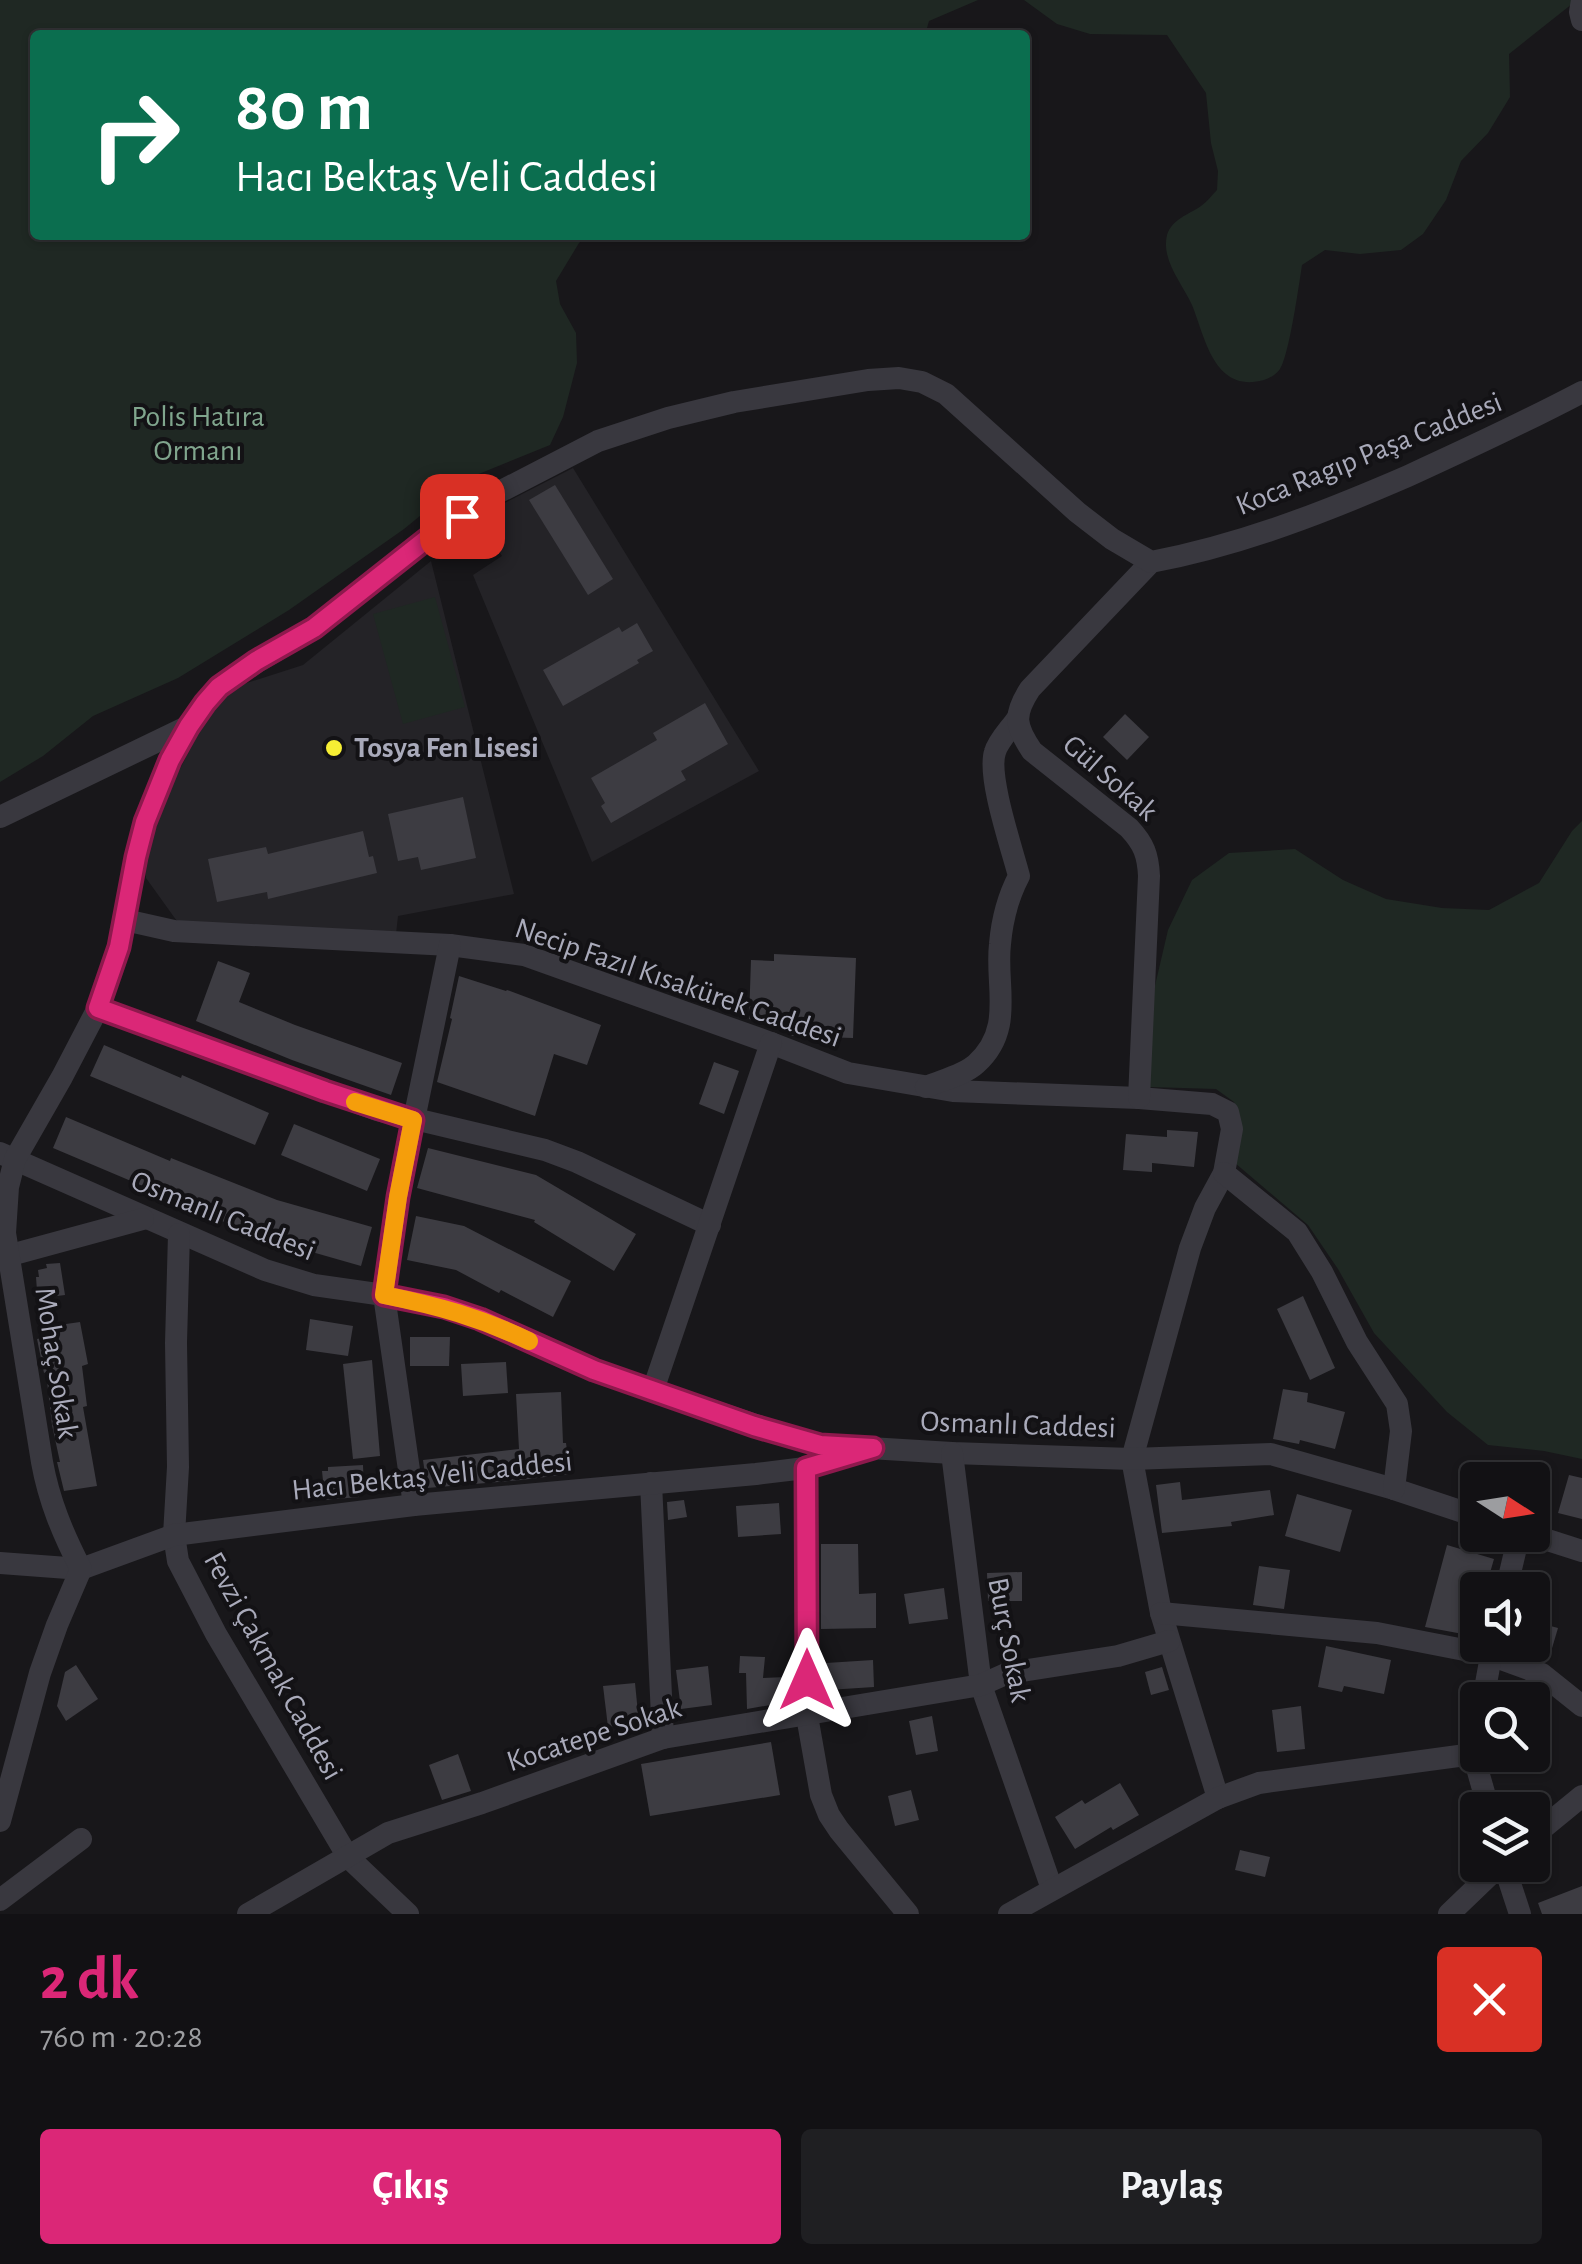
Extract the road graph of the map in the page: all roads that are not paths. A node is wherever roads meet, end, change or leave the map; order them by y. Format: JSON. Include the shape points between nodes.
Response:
{"nodes":[{"id":1,"x":1582,"y":392,"type":"edge"},
{"id":2,"x":1152,"y":562,"type":"junction"},
{"id":3,"x":1017,"y":719,"type":"junction"},
{"id":4,"x":189,"y":726,"type":"junction"},
{"id":5,"x":0,"y":817,"type":"edge"},
{"id":6,"x":125,"y":920,"type":"junction"},
{"id":7,"x":450,"y":945,"type":"junction"},
{"id":8,"x":98,"y":1008,"type":"junction"},
{"id":9,"x":771,"y":1043,"type":"junction"},
{"id":10,"x":926,"y":1087,"type":"junction"},
{"id":11,"x":1138,"y":1098,"type":"junction"},
{"id":12,"x":413,"y":1120,"type":"junction"},
{"id":13,"x":8,"y":1156,"type":"edge"},
{"id":14,"x":1224,"y":1173,"type":"junction"},
{"id":15,"x":143,"y":1219,"type":"junction"},
{"id":16,"x":710,"y":1224,"type":"junction"},
{"id":17,"x":180,"y":1234,"type":"junction"},
{"id":18,"x":4,"y":1256,"type":"edge"},
{"id":19,"x":384,"y":1295,"type":"junction"},
{"id":20,"x":653,"y":1390,"type":"junction"},
{"id":21,"x":873,"y":1448,"type":"junction"},
{"id":22,"x":952,"y":1453,"type":"junction"},
{"id":23,"x":1132,"y":1459,"type":"junction"},
{"id":24,"x":806,"y":1468,"type":"junction"},
{"id":25,"x":651,"y":1483,"type":"junction"},
{"id":26,"x":1394,"y":1489,"type":"junction"},
{"id":27,"x":414,"y":1506,"type":"junction"},
{"id":28,"x":1460,"y":1511,"type":"edge"},
{"id":29,"x":174,"y":1535,"type":"junction"},
{"id":30,"x":1550,"y":1541,"type":"edge"},
{"id":31,"x":1582,"y":1551,"type":"edge"},
{"id":32,"x":0,"y":1563,"type":"edge"},
{"id":33,"x":80,"y":1569,"type":"junction"},
{"id":34,"x":1160,"y":1612,"type":"junction"},
{"id":35,"x":1169,"y":1641,"type":"junction"},
{"id":36,"x":1460,"y":1645,"type":"edge"},
{"id":37,"x":1517,"y":1662,"type":"edge"},
{"id":38,"x":981,"y":1686,"type":"junction"},
{"id":39,"x":1582,"y":1706,"type":"edge"},
{"id":40,"x":807,"y":1716,"type":"junction"},
{"id":41,"x":663,"y":1738,"type":"junction"},
{"id":42,"x":1460,"y":1756,"type":"edge"},
{"id":43,"x":0,"y":1768,"type":"edge"},
{"id":44,"x":9,"y":1792,"type":"junction"},
{"id":45,"x":1582,"y":1796,"type":"edge"},
{"id":46,"x":1218,"y":1798,"type":"junction"},
{"id":47,"x":0,"y":1821,"type":"edge"},
{"id":48,"x":1550,"y":1822,"type":"edge"},
{"id":49,"x":81,"y":1839,"type":"dead end"},
{"id":50,"x":348,"y":1857,"type":"junction"},
{"id":51,"x":1484,"y":1882,"type":"edge"},
{"id":52,"x":1508,"y":1882,"type":"edge"},
{"id":53,"x":1052,"y":1889,"type":"junction"},
{"id":54,"x":0,"y":1900,"type":"edge"},
{"id":55,"x":1018,"y":1912,"type":"edge"},
{"id":56,"x":248,"y":1914,"type":"edge"},
{"id":57,"x":408,"y":1914,"type":"edge"},
{"id":58,"x":908,"y":1914,"type":"edge"},
{"id":59,"x":1449,"y":1914,"type":"edge"},
{"id":60,"x":1520,"y":1914,"type":"edge"}],
"edges":[{"from":1,"to":2,"type":"street","name":"Koca Ragıp Paşa Caddesi","via":[[1343,504],[1232,543]]},
{"from":2,"to":3,"type":"street","via":[[1030,689]]},
{"from":2,"to":4,"type":"street","via":[[1077,512],[946,394],[922,382],[868,380],[734,402],[598,441],[491,496],[314,628],[219,687]]},
{"from":3,"to":10,"type":"street","via":[[995,750],[993,765],[1019,876],[1000,944],[1001,1018],[977,1063]]},
{"from":3,"to":11,"type":"street","name":"Gül Sokak","via":[[1032,751],[1130,828],[1148,858]]},
{"from":4,"to":5,"type":"street"},
{"from":4,"to":6,"type":"street","via":[[145,822]]},
{"from":6,"to":7,"type":"street","name":"Necip Fazıl Kısakürek Caddesi","via":[[174,932]]},
{"from":6,"to":8,"type":"street"},
{"from":7,"to":9,"type":"street","name":"Necip Fazıl Kısakürek Caddesi","via":[[524,955]]},
{"from":7,"to":12,"type":"street"},
{"from":8,"to":12,"type":"street"},
{"from":8,"to":13,"type":"street","via":[[64,1075]]},
{"from":9,"to":10,"type":"street","name":"Necip Fazıl Kısakürek Caddesi","via":[[848,1073]]},
{"from":9,"to":16,"type":"street"},
{"from":10,"to":11,"type":"street","name":"Necip Fazıl Kısakürek Caddesi"},
{"from":11,"to":14,"type":"street","name":"Necip Fazıl Kısakürek Caddesi","via":[[1212,1104],[1228,1112],[1232,1129]]},
{"from":12,"to":16,"type":"street","via":[[545,1150]]},
{"from":12,"to":19,"type":"street"},
{"from":13,"to":15,"type":"street","name":"Osmanlı Caddesi"},
{"from":13,"to":18,"type":"street","name":"Mohaç Sokak"},
{"from":14,"to":23,"type":"street","via":[[1190,1248]]},
{"from":14,"to":26,"type":"street","via":[[1298,1232],[1397,1404]]},
{"from":15,"to":17,"type":"street","name":"Osmanlı Caddesi"},
{"from":15,"to":18,"type":"street"},
{"from":16,"to":20,"type":"street"},
{"from":17,"to":19,"type":"street","name":"Osmanlı Caddesi","via":[[292,1280]]},
{"from":17,"to":29,"type":"street","name":"Fevzi Çakmak Caddesi"},
{"from":18,"to":33,"type":"street","name":"Mohaç Sokak","via":[[48,1496]]},
{"from":19,"to":20,"type":"street","name":"Osmanlı Caddesi","via":[[480,1319]]},
{"from":19,"to":27,"type":"street"},
{"from":20,"to":21,"type":"street","name":"Osmanlı Caddesi","via":[[820,1445]]},
{"from":21,"to":22,"type":"street","name":"Osmanlı Caddesi"},
{"from":21,"to":24,"type":"street","name":"Hacı Bektaş Veli Caddesi"},
{"from":22,"to":23,"type":"street","name":"Osmanlı Caddesi"},
{"from":22,"to":38,"type":"street","name":"Burç Sokak"},
{"from":23,"to":26,"type":"street","name":"Osmanlı Caddesi","via":[[1270,1454]]},
{"from":23,"to":34,"type":"street"},
{"from":24,"to":25,"type":"street","name":"Hacı Bektaş Veli Caddesi"},
{"from":24,"to":40,"type":"street"},
{"from":25,"to":27,"type":"street","name":"Hacı Bektaş Veli Caddesi"},
{"from":25,"to":41,"type":"street"},
{"from":26,"to":28,"type":"street","name":"Osmanlı Caddesi"},
{"from":27,"to":29,"type":"street","name":"Hacı Bektaş Veli Caddesi"},
{"from":29,"to":33,"type":"street","name":"Hacı Bektaş Veli Caddesi"},
{"from":29,"to":50,"type":"street","name":"Fevzi Çakmak Caddesi","via":[[188,1584]]},
{"from":30,"to":31,"type":"street"},
{"from":32,"to":33,"type":"street","name":"Hacı Bektaş Veli Caddesi"},
{"from":33,"to":44,"type":"street","via":[[40,1673]]},
{"from":34,"to":35,"type":"street"},
{"from":34,"to":36,"type":"street"},
{"from":35,"to":38,"type":"street","name":"Kocatepe Sokak","via":[[1008,1673]]},
{"from":35,"to":46,"type":"street"},
{"from":37,"to":39,"type":"street"},
{"from":38,"to":40,"type":"street","name":"Kocatepe Sokak"},
{"from":38,"to":53,"type":"street","name":"Burç Sokak"},
{"from":40,"to":41,"type":"street","name":"Kocatepe Sokak"},
{"from":40,"to":58,"type":"street","via":[[829,1815]]},
{"from":41,"to":50,"type":"street","name":"Kocatepe Sokak","via":[[388,1833]]},
{"from":42,"to":46,"type":"street","via":[[1258,1784]]},
{"from":43,"to":44,"type":"street"},
{"from":44,"to":47,"type":"street"},
{"from":45,"to":48,"type":"street"},
{"from":46,"to":53,"type":"street"},
{"from":49,"to":54,"type":"street"},
{"from":50,"to":56,"type":"street","name":"Kocatepe Sokak"},
{"from":50,"to":57,"type":"street","name":"Fevzi Çakmak Caddesi"},
{"from":51,"to":59,"type":"street"},
{"from":52,"to":60,"type":"street"},
{"from":53,"to":55,"type":"street"}]}
